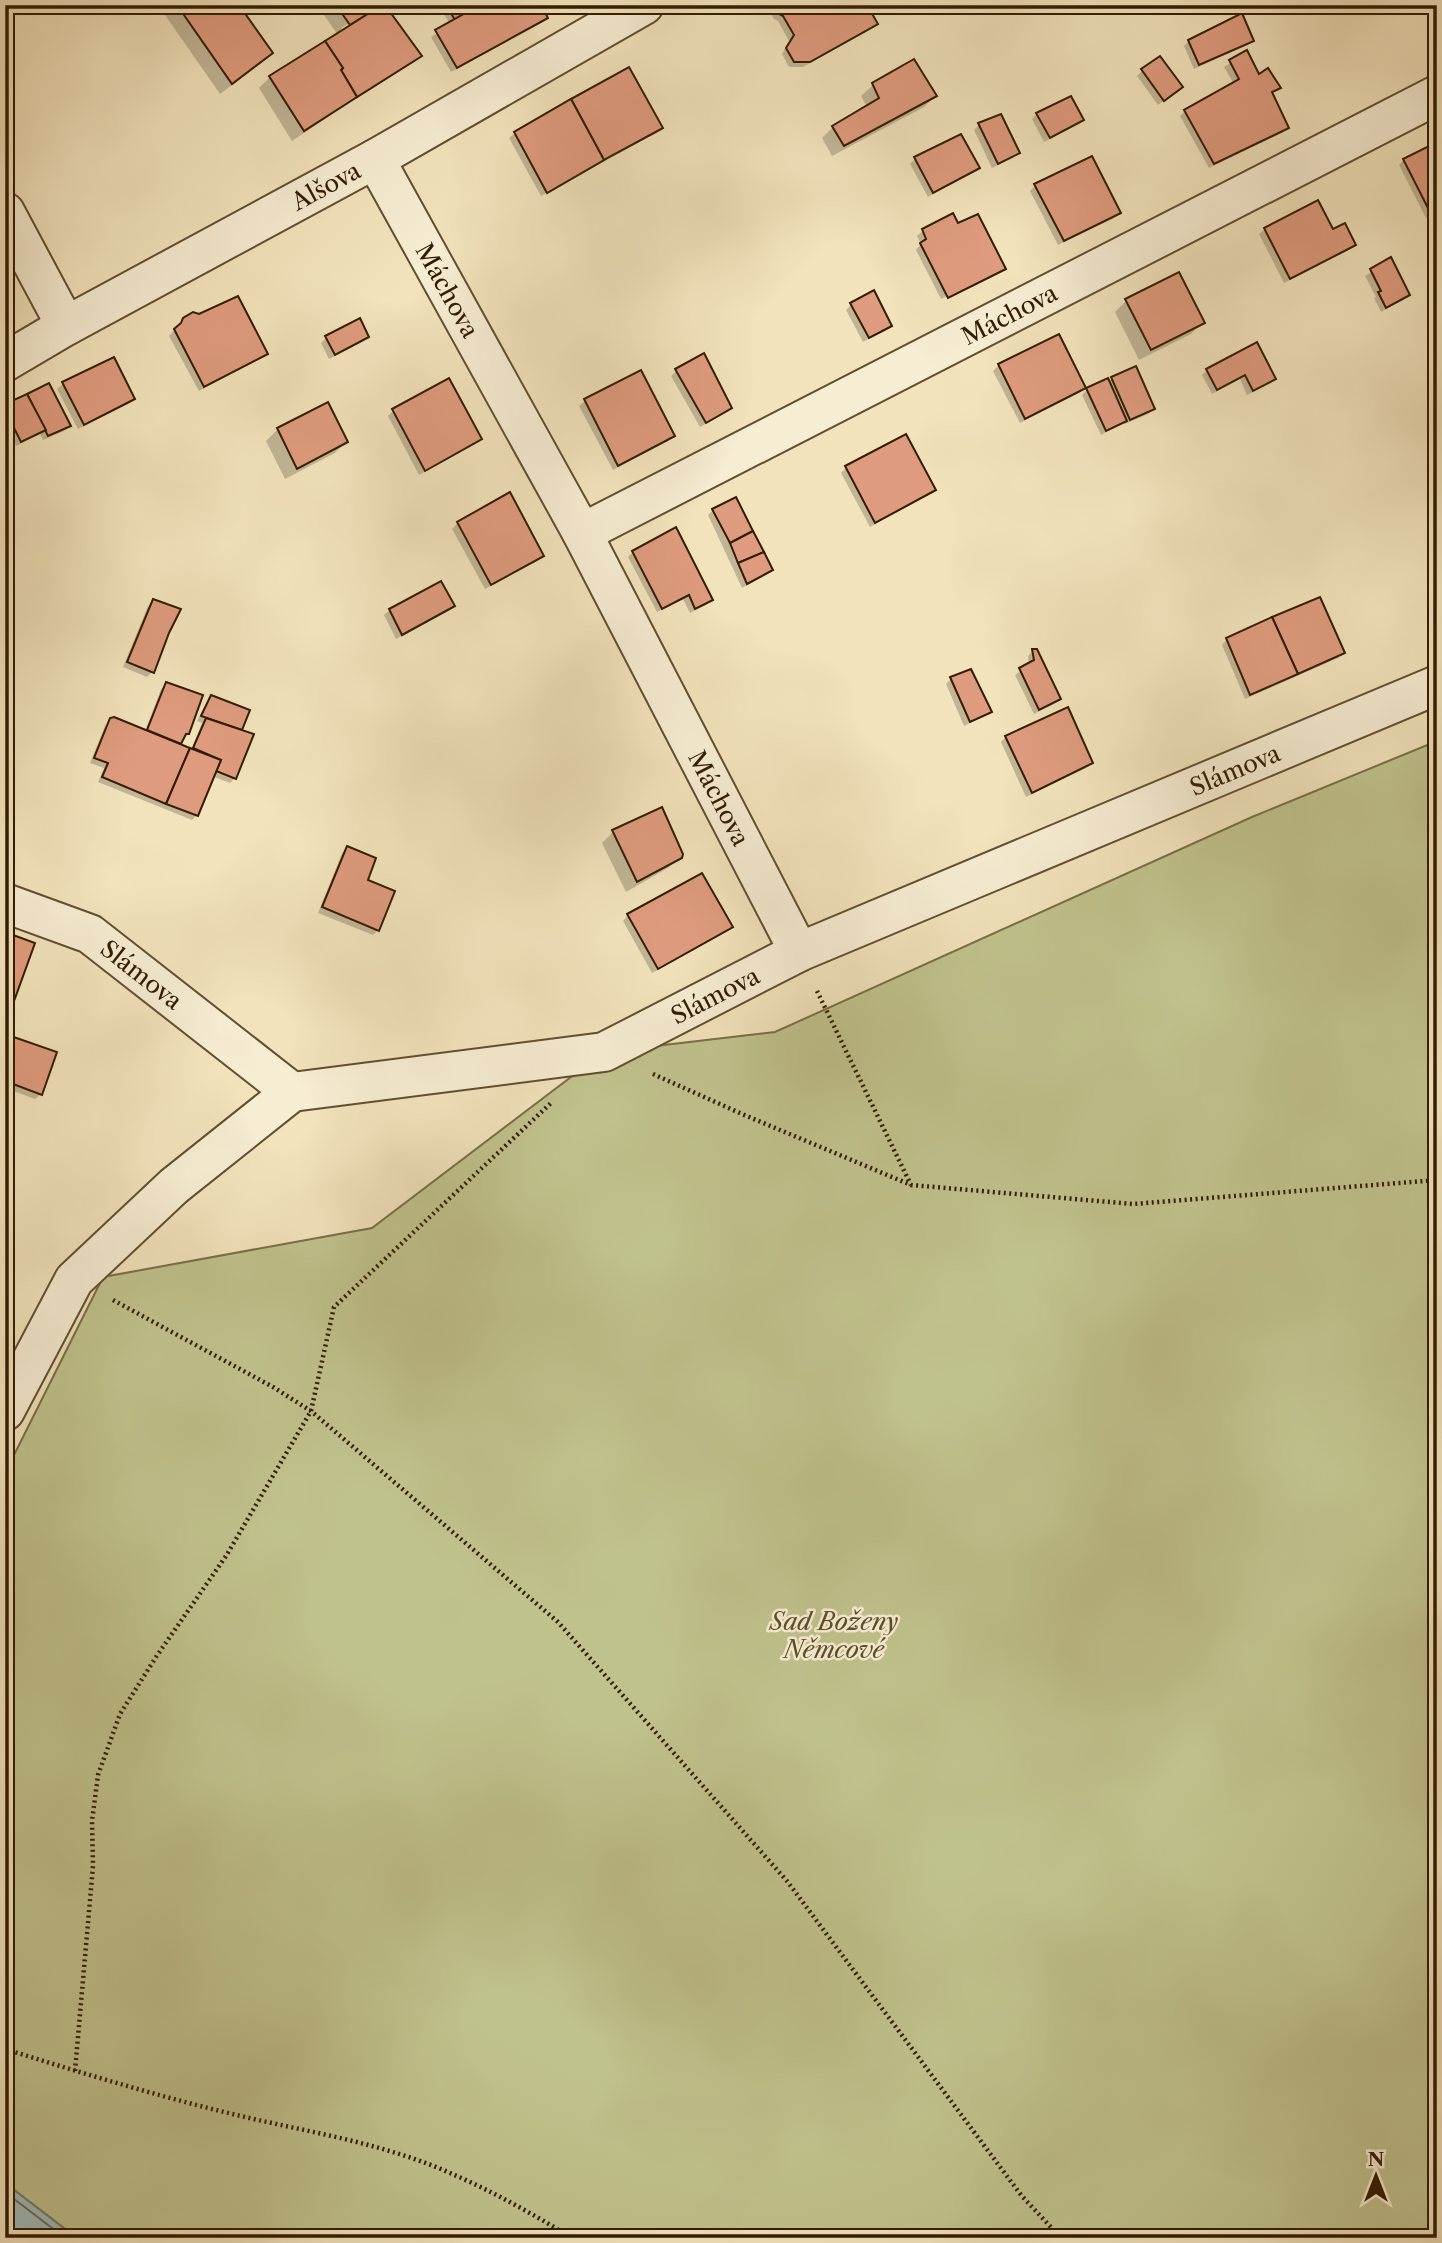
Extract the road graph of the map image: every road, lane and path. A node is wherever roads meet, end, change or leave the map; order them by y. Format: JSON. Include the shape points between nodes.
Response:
{"nodes":[{"id":1,"x":644,"y":5,"type":"edge"},
{"id":2,"x":1437,"y":95,"type":"edge"},
{"id":3,"x":375,"y":159,"type":"junction"},
{"id":4,"x":5,"y":212,"type":"edge"},
{"id":5,"x":65,"y":326,"type":"junction"},
{"id":6,"x":5,"y":362,"type":"edge"},
{"id":7,"x":582,"y":533,"type":"junction"},
{"id":8,"x":1437,"y":685,"type":"edge"},
{"id":9,"x":5,"y":903,"type":"edge"},
{"id":10,"x":799,"y":952,"type":"junction"},
{"id":11,"x":604,"y":1052,"type":"junction"},
{"id":12,"x":292,"y":1092,"type":"junction"},
{"id":13,"x":554,"y":1100,"type":"dead end"},
{"id":14,"x":1437,"y":1180,"type":"edge"},
{"id":15,"x":911,"y":1185,"type":"junction"},
{"id":16,"x":74,"y":1280,"type":"junction"},
{"id":17,"x":5,"y":1411,"type":"edge"},
{"id":18,"x":311,"y":1411,"type":"junction"},
{"id":19,"x":5,"y":2049,"type":"edge"},
{"id":20,"x":75,"y":2071,"type":"junction"},
{"id":21,"x":572,"y":2238,"type":"edge"},
{"id":22,"x":1061,"y":2238,"type":"edge"}],
"edges":[{"from":1,"to":3,"type":"street","name":"Alšova"},
{"from":2,"to":7,"type":"street","name":"Máchova"},
{"from":3,"to":5,"type":"street","name":"Alšova"},
{"from":3,"to":7,"type":"street","name":"Máchova"},
{"from":4,"to":5,"type":"street"},
{"from":5,"to":6,"type":"street","name":"Alšova"},
{"from":7,"to":10,"type":"street","name":"Máchova"},
{"from":8,"to":10,"type":"street","name":"Slámova"},
{"from":9,"to":12,"type":"street","name":"Slámova","via":[[90,934]]},
{"from":10,"to":11,"type":"street","name":"Slámova"},
{"from":10,"to":15,"type":"path"},
{"from":11,"to":12,"type":"street","name":"Slámova"},
{"from":11,"to":15,"type":"path"},
{"from":12,"to":16,"type":"street","via":[[173,1186]]},
{"from":13,"to":18,"type":"path","via":[[334,1307]]},
{"from":14,"to":15,"type":"path","via":[[1133,1204]]},
{"from":16,"to":17,"type":"street"},
{"from":16,"to":18,"type":"path"},
{"from":18,"to":20,"type":"path","via":[[226,1556],[120,1714],[98,1775]]},
{"from":18,"to":22,"type":"path","via":[[558,1622],[787,1881],[1021,2195]]},
{"from":19,"to":20,"type":"path"},
{"from":20,"to":21,"type":"path","via":[[411,2158],[450,2173]]}]}
